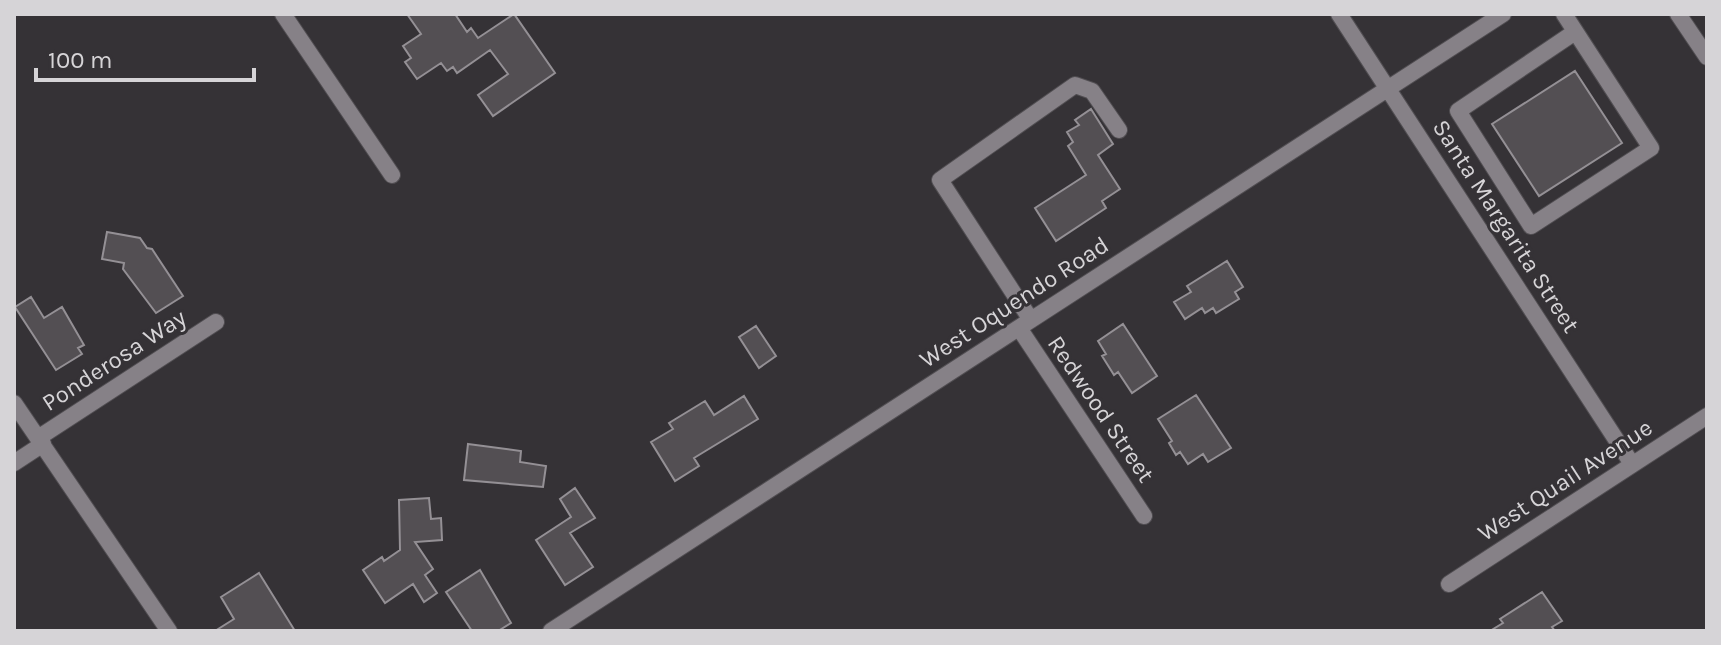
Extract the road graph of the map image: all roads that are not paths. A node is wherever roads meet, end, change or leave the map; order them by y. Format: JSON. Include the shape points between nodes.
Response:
{"nodes":[{"id":1,"x":283,"y":14,"type":"edge"},
{"id":2,"x":1339,"y":14,"type":"edge"},
{"id":3,"x":1503,"y":14,"type":"edge"},
{"id":4,"x":1564,"y":14,"type":"edge"},
{"id":5,"x":1679,"y":15,"type":"edge"},
{"id":6,"x":1575,"y":32,"type":"junction"},
{"id":7,"x":1707,"y":57,"type":"edge"},
{"id":8,"x":1389,"y":88,"type":"junction"},
{"id":9,"x":1119,"y":130,"type":"dead end"},
{"id":10,"x":392,"y":175,"type":"dead end"},
{"id":11,"x":216,"y":322,"type":"dead end"},
{"id":12,"x":1025,"y":324,"type":"junction"},
{"id":13,"x":14,"y":403,"type":"edge"},
{"id":14,"x":1707,"y":416,"type":"edge"},
{"id":15,"x":40,"y":441,"type":"junction"},
{"id":16,"x":14,"y":463,"type":"edge"},
{"id":17,"x":1632,"y":464,"type":"junction"},
{"id":18,"x":1144,"y":516,"type":"dead end"},
{"id":19,"x":1449,"y":584,"type":"dead end"},
{"id":20,"x":169,"y":631,"type":"edge"},
{"id":21,"x":551,"y":631,"type":"edge"}],
"edges":[{"from":1,"to":10,"type":"street"},
{"from":2,"to":8,"type":"street","name":"Santa Margarita Street"},
{"from":3,"to":8,"type":"street","name":"West Oquendo Road"},
{"from":4,"to":6,"type":"street"},
{"from":5,"to":7,"type":"street"},
{"from":6,"to":6,"type":"street","via":[[1651,148],[1531,226],[1458,111]]},
{"from":8,"to":12,"type":"street","name":"West Oquendo Road"},
{"from":8,"to":17,"type":"street","name":"Santa Margarita Street"},
{"from":9,"to":12,"type":"street","name":"Redwood Street","via":[[1092,91],[1075,85],[940,180]]},
{"from":11,"to":15,"type":"street","name":"Ponderosa Way"},
{"from":12,"to":18,"type":"street","name":"Redwood Street"},
{"from":12,"to":21,"type":"street","name":"West Oquendo Road"},
{"from":13,"to":15,"type":"street"},
{"from":14,"to":17,"type":"street","name":"West Quail Avenue"},
{"from":15,"to":16,"type":"street","name":"Ponderosa Way"},
{"from":15,"to":20,"type":"street"},
{"from":17,"to":19,"type":"street","name":"West Quail Avenue"}]}
